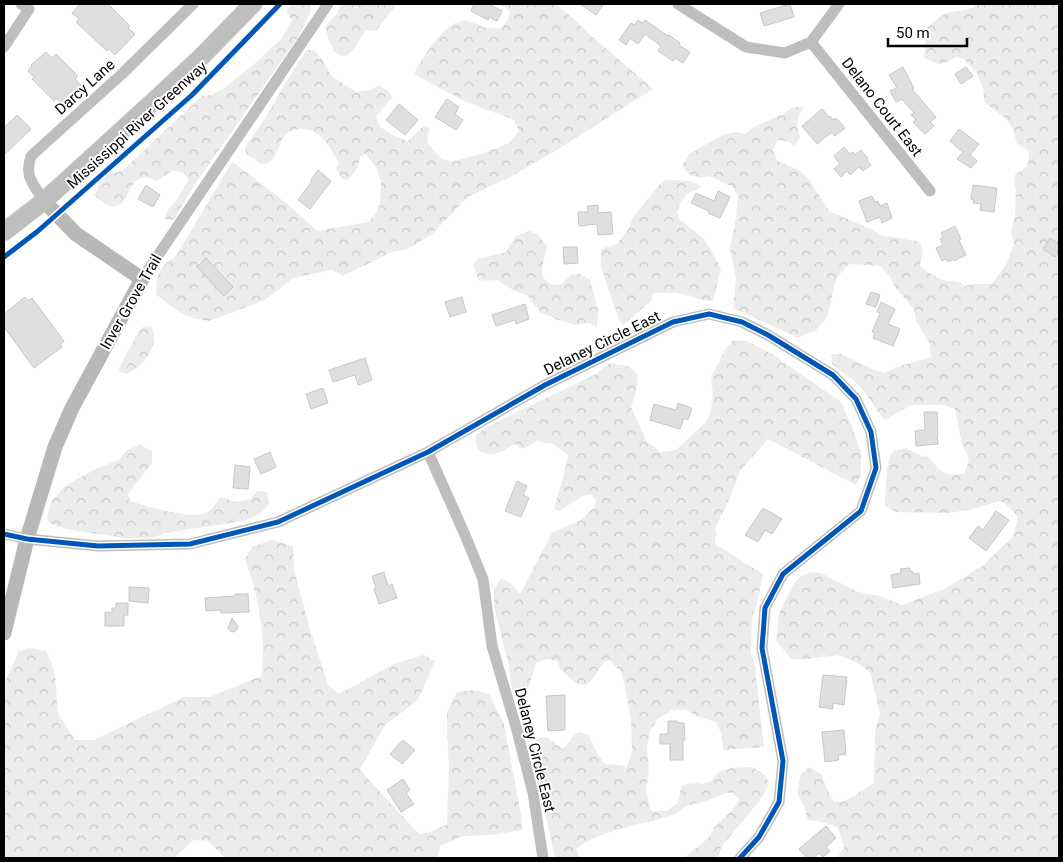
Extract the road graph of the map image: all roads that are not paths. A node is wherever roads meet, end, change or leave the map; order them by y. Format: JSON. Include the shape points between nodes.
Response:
{"nodes":[{"id":1,"x":194,"y":4,"type":"edge"},
{"id":2,"x":253,"y":4,"type":"edge"},
{"id":3,"x":328,"y":4,"type":"edge"},
{"id":4,"x":678,"y":4,"type":"edge"},
{"id":5,"x":839,"y":4,"type":"edge"},
{"id":6,"x":25,"y":6,"type":"edge"},
{"id":7,"x":811,"y":42,"type":"junction"},
{"id":8,"x":4,"y":47,"type":"edge"},
{"id":9,"x":930,"y":191,"type":"dead end"},
{"id":10,"x":44,"y":201,"type":"junction"},
{"id":11,"x":4,"y":232,"type":"edge"},
{"id":12,"x":142,"y":279,"type":"junction"},
{"id":13,"x":428,"y":452,"type":"junction"},
{"id":14,"x":4,"y":534,"type":"edge"},
{"id":15,"x":26,"y":539,"type":"junction"},
{"id":16,"x":4,"y":633,"type":"edge"},
{"id":17,"x":543,"y":858,"type":"edge"},
{"id":18,"x":740,"y":858,"type":"edge"}],
"edges":[{"from":1,"to":10,"type":"street","name":"Darcy Lane","via":[[31,156],[28,175]]},
{"from":2,"to":10,"type":"main road","via":[[200,58]]},
{"from":3,"to":12,"type":"street","name":"Inver Grove Trail"},
{"from":4,"to":7,"type":"street","via":[[746,47],[785,53]]},
{"from":5,"to":7,"type":"street"},
{"from":6,"to":8,"type":"street"},
{"from":7,"to":9,"type":"street","name":"Delano Court East"},
{"from":10,"to":11,"type":"main road"},
{"from":10,"to":12,"type":"street","via":[[76,234]]},
{"from":12,"to":15,"type":"street","name":"Inver Grove Trail","via":[[72,408],[55,447]]},
{"from":13,"to":15,"type":"street","name":"Delaney Circle East","via":[[278,522],[190,544],[98,546]]},
{"from":13,"to":17,"type":"street","name":"Delaney Circle East","via":[[483,578],[492,646],[533,793]]},
{"from":13,"to":18,"type":"street","name":"Delaney Circle East","via":[[545,385],[673,322],[709,314],[742,322],[768,335],[833,375],[856,400],[871,432],[876,468],[861,512],[783,574],[765,608],[762,648],[783,761],[779,802],[759,837]]},
{"from":14,"to":15,"type":"street","name":"Delaney Circle East"},
{"from":15,"to":16,"type":"street","name":"Inver Grove Trail"}]}
